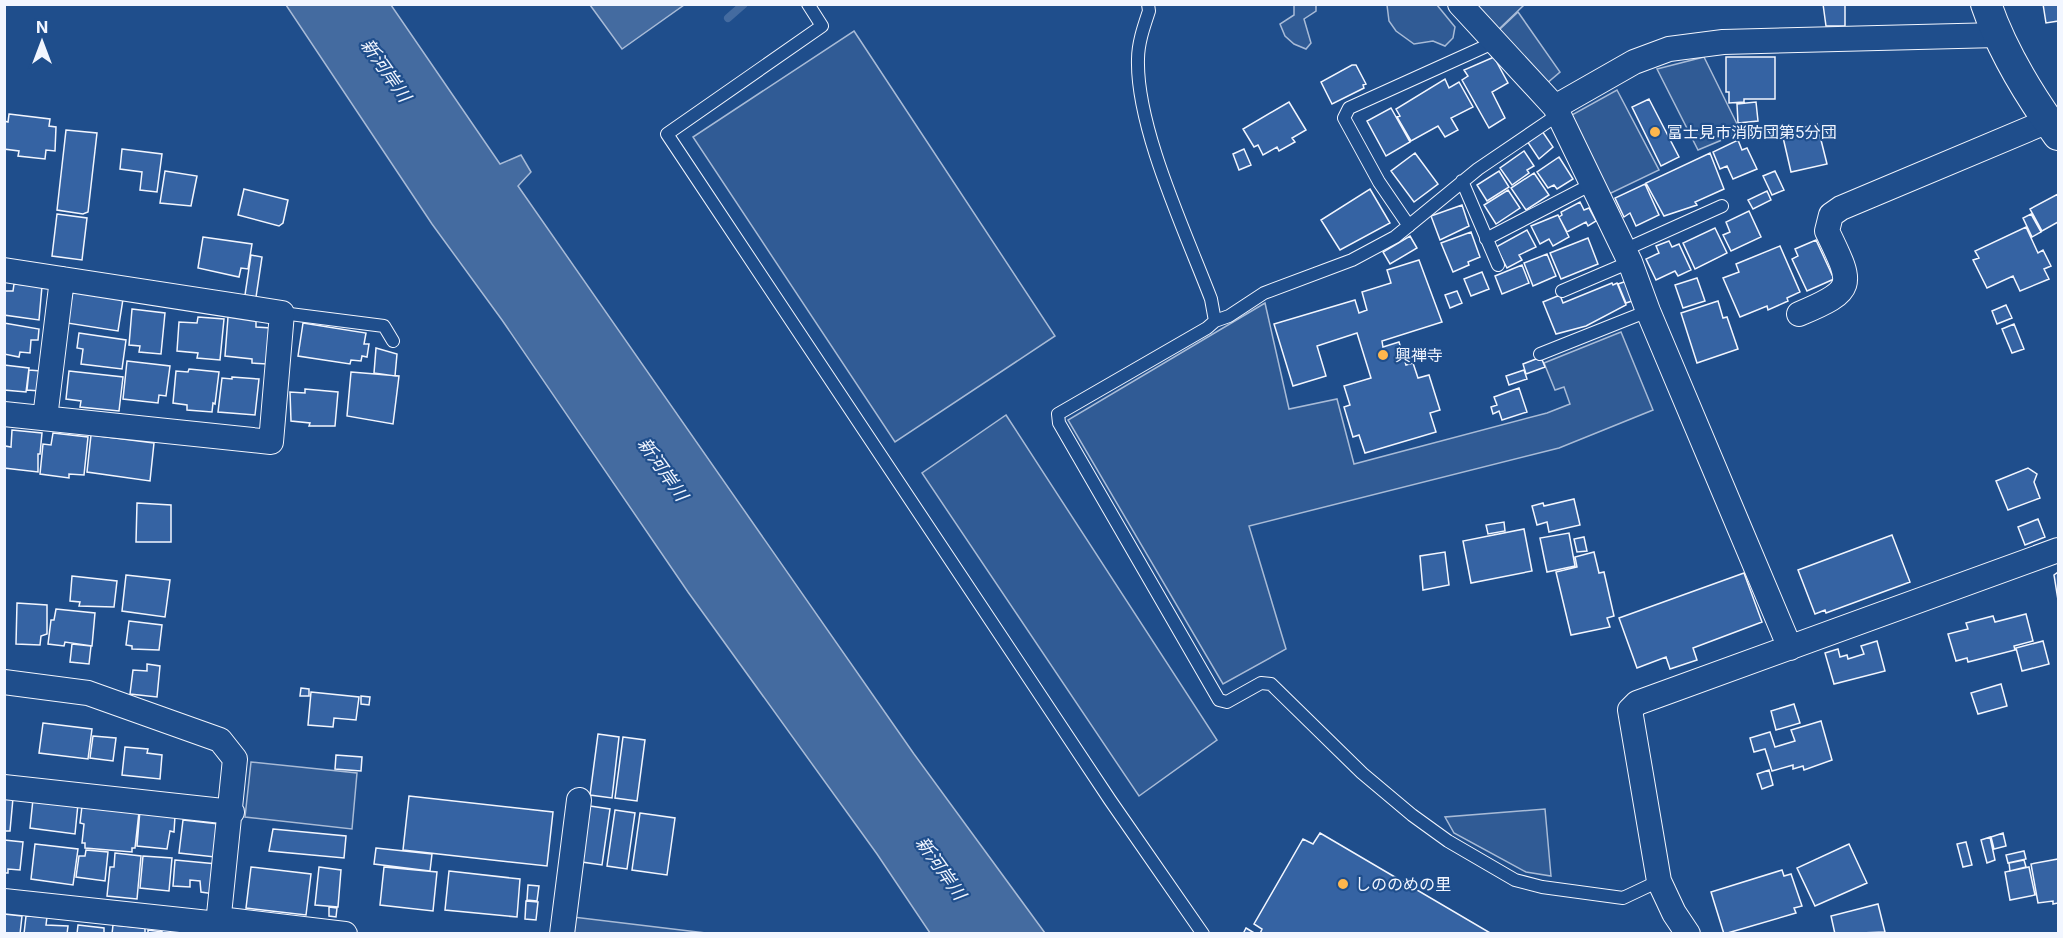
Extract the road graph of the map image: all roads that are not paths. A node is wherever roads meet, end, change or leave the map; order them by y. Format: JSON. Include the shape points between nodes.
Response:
{"nodes":[{"id":1,"x":807,"y":4,"type":"edge"},
{"id":2,"x":1148,"y":4,"type":"edge"},
{"id":3,"x":1460,"y":4,"type":"edge"},
{"id":4,"x":1986,"y":4,"type":"edge"},
{"id":5,"x":1998,"y":35,"type":"junction"},
{"id":6,"x":1495,"y":42,"type":"junction"},
{"id":7,"x":1557,"y":111,"type":"junction"},
{"id":8,"x":2053,"y":128,"type":"edge"},
{"id":9,"x":1462,"y":181,"type":"junction"},
{"id":10,"x":1592,"y":183,"type":"junction"},
{"id":11,"x":1722,"y":206,"type":"dead end"},
{"id":12,"x":1409,"y":226,"type":"junction"},
{"id":13,"x":1486,"y":239,"type":"junction"},
{"id":14,"x":1627,"y":256,"type":"junction"},
{"id":15,"x":1498,"y":265,"type":"dead end"},
{"id":16,"x":4,"y":270,"type":"edge"},
{"id":17,"x":62,"y":279,"type":"junction"},
{"id":18,"x":1562,"y":291,"type":"dead end"},
{"id":19,"x":1648,"y":311,"type":"junction"},
{"id":20,"x":282,"y":313,"type":"junction"},
{"id":21,"x":1799,"y":314,"type":"dead end"},
{"id":22,"x":1215,"y":321,"type":"junction"},
{"id":23,"x":393,"y":340,"type":"dead end"},
{"id":24,"x":1540,"y":354,"type":"dead end"},
{"id":25,"x":4,"y":414,"type":"edge"},
{"id":26,"x":45,"y":418,"type":"junction"},
{"id":27,"x":2058,"y":550,"type":"edge"},
{"id":28,"x":1790,"y":648,"type":"junction"},
{"id":29,"x":4,"y":682,"type":"edge"},
{"id":30,"x":4,"y":787,"type":"edge"},
{"id":31,"x":579,"y":800,"type":"dead end"},
{"id":32,"x":232,"y":812,"type":"junction"},
{"id":33,"x":1659,"y":881,"type":"junction"},
{"id":34,"x":4,"y":901,"type":"edge"},
{"id":35,"x":218,"y":925,"type":"edge"},
{"id":36,"x":345,"y":933,"type":"edge"},
{"id":37,"x":562,"y":933,"type":"edge"},
{"id":38,"x":1203,"y":933,"type":"edge"},
{"id":39,"x":1688,"y":933,"type":"edge"}],
"edges":[{"from":1,"to":38,"type":"lane","via":[[822,26],[667,134],[1110,800]]},
{"from":2,"to":22,"type":"lane","via":[[1137,58],[1143,107],[1211,299]]},
{"from":3,"to":6,"type":"street"},
{"from":4,"to":5,"type":"street"},
{"from":5,"to":7,"type":"street","via":[[1723,42],[1669,50],[1634,62]]},
{"from":5,"to":8,"type":"street"},
{"from":6,"to":7,"type":"street"},
{"from":6,"to":12,"type":"lane","via":[[1349,108],[1344,118],[1379,182]]},
{"from":7,"to":9,"type":"lane"},
{"from":7,"to":10,"type":"street"},
{"from":8,"to":21,"type":"street","via":[[1831,215],[1827,231],[1847,281],[1831,300]]},
{"from":9,"to":12,"type":"lane"},
{"from":9,"to":13,"type":"lane"},
{"from":10,"to":13,"type":"lane"},
{"from":10,"to":14,"type":"street"},
{"from":11,"to":14,"type":"lane"},
{"from":12,"to":22,"type":"lane","via":[[1352,260],[1264,293]]},
{"from":13,"to":15,"type":"lane"},
{"from":14,"to":18,"type":"lane"},
{"from":14,"to":19,"type":"street"},
{"from":16,"to":17,"type":"street"},
{"from":17,"to":20,"type":"street"},
{"from":17,"to":26,"type":"street"},
{"from":19,"to":24,"type":"lane"},
{"from":19,"to":28,"type":"street"},
{"from":20,"to":23,"type":"lane","via":[[384,326]]},
{"from":20,"to":26,"type":"street","via":[[271,442]]},
{"from":22,"to":33,"type":"lane","via":[[1058,414],[1059,423],[1219,700],[1227,702],[1261,683],[1271,684],[1362,773],[1412,815],[1515,880],[1623,898]]},
{"from":25,"to":26,"type":"street"},
{"from":27,"to":28,"type":"street"},
{"from":28,"to":33,"type":"street","via":[[1637,703],[1630,710]]},
{"from":29,"to":32,"type":"street","via":[[88,693],[220,741],[235,759]]},
{"from":30,"to":32,"type":"street"},
{"from":31,"to":37,"type":"street"},
{"from":32,"to":35,"type":"street"},
{"from":33,"to":39,"type":"street"},
{"from":34,"to":35,"type":"street"},
{"from":35,"to":36,"type":"street"}]}
